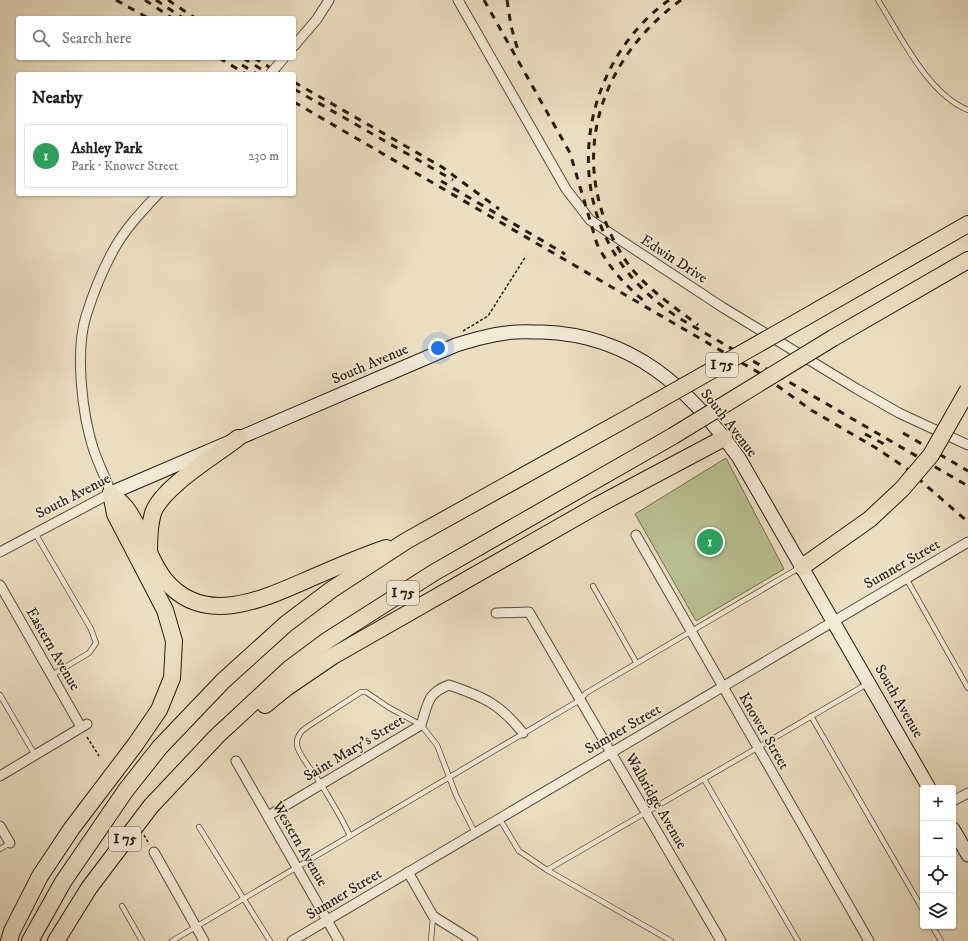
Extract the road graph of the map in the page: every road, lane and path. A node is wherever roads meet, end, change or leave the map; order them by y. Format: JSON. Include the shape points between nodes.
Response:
{"nodes":[{"id":1,"x":329,"y":0,"type":"edge"},
{"id":2,"x":458,"y":0,"type":"edge"},
{"id":3,"x":878,"y":0,"type":"edge"},
{"id":4,"x":296,"y":44,"type":"edge"},
{"id":5,"x":282,"y":60,"type":"edge"},
{"id":6,"x":272,"y":72,"type":"edge"},
{"id":7,"x":968,"y":110,"type":"edge"},
{"id":8,"x":156,"y":196,"type":"edge"},
{"id":9,"x":968,"y":224,"type":"edge"},
{"id":10,"x":526,"y":256,"type":"dead end"},
{"id":11,"x":968,"y":260,"type":"edge"},
{"id":12,"x":461,"y":331,"type":"dead end"},
{"id":13,"x":968,"y":390,"type":"edge"},
{"id":14,"x":238,"y":438,"type":"junction"},
{"id":15,"x":724,"y":438,"type":"junction"},
{"id":16,"x":968,"y":444,"type":"edge"},
{"id":17,"x":111,"y":493,"type":"junction"},
{"id":18,"x":35,"y":533,"type":"junction"},
{"id":19,"x":636,"y":535,"type":"dead end"},
{"id":20,"x":406,"y":541,"type":"junction"},
{"id":21,"x":968,"y":542,"type":"edge"},
{"id":22,"x":0,"y":552,"type":"edge"},
{"id":23,"x":149,"y":552,"type":"junction"},
{"id":24,"x":802,"y":567,"type":"junction"},
{"id":25,"x":906,"y":578,"type":"junction"},
{"id":26,"x":0,"y":585,"type":"edge"},
{"id":27,"x":593,"y":586,"type":"dead end"},
{"id":28,"x":496,"y":613,"type":"dead end"},
{"id":29,"x":834,"y":620,"type":"junction"},
{"id":30,"x":690,"y":630,"type":"junction"},
{"id":31,"x":636,"y":662,"type":"junction"},
{"id":32,"x":52,"y":675,"type":"junction"},
{"id":33,"x":870,"y":682,"type":"junction"},
{"id":34,"x":723,"y":686,"type":"junction"},
{"id":35,"x":968,"y":688,"type":"edge"},
{"id":36,"x":0,"y":695,"type":"edge"},
{"id":37,"x":580,"y":700,"type":"junction"},
{"id":38,"x":811,"y":716,"type":"junction"},
{"id":39,"x":421,"y":725,"type":"junction"},
{"id":40,"x":523,"y":733,"type":"junction"},
{"id":41,"x":87,"y":737,"type":"dead end"},
{"id":42,"x":758,"y":748,"type":"junction"},
{"id":43,"x":611,"y":752,"type":"junction"},
{"id":44,"x":35,"y":755,"type":"junction"},
{"id":45,"x":99,"y":756,"type":"dead end"},
{"id":46,"x":236,"y":761,"type":"dead end"},
{"id":47,"x":0,"y":776,"type":"edge"},
{"id":48,"x":449,"y":777,"type":"junction"},
{"id":49,"x":704,"y":779,"type":"junction"},
{"id":50,"x":321,"y":784,"type":"junction"},
{"id":51,"x":928,"y":785,"type":"edge"},
{"id":52,"x":164,"y":792,"type":"junction"},
{"id":53,"x":968,"y":793,"type":"edge"},
{"id":54,"x":956,"y":800,"type":"edge"},
{"id":55,"x":646,"y":812,"type":"junction"},
{"id":56,"x":268,"y":816,"type":"junction"},
{"id":57,"x":499,"y":818,"type":"junction"},
{"id":58,"x":0,"y":826,"type":"edge"},
{"id":59,"x":200,"y":827,"type":"dead end"},
{"id":60,"x":474,"y":833,"type":"junction"},
{"id":61,"x":956,"y":834,"type":"edge"},
{"id":62,"x":350,"y":836,"type":"junction"},
{"id":63,"x":10,"y":843,"type":"joint"},
{"id":64,"x":0,"y":849,"type":"edge"},
{"id":65,"x":154,"y":852,"type":"dead end"},
{"id":66,"x":968,"y":855,"type":"edge"},
{"id":67,"x":297,"y":867,"type":"junction"},
{"id":68,"x":547,"y":870,"type":"junction"},
{"id":69,"x":408,"y":872,"type":"junction"},
{"id":70,"x":244,"y":899,"type":"junction"},
{"id":71,"x":920,"y":905,"type":"edge"},
{"id":72,"x":122,"y":906,"type":"dead end"},
{"id":73,"x":433,"y":916,"type":"junction"},
{"id":74,"x":327,"y":920,"type":"junction"},
{"id":75,"x":196,"y":927,"type":"junction"},
{"id":76,"x":934,"y":929,"type":"edge"},
{"id":77,"x":9,"y":941,"type":"edge"},
{"id":78,"x":30,"y":941,"type":"edge"},
{"id":79,"x":56,"y":941,"type":"edge"},
{"id":80,"x":142,"y":941,"type":"edge"},
{"id":81,"x":172,"y":941,"type":"edge"},
{"id":82,"x":204,"y":941,"type":"edge"},
{"id":83,"x":270,"y":941,"type":"edge"},
{"id":84,"x":292,"y":941,"type":"edge"},
{"id":85,"x":339,"y":941,"type":"edge"},
{"id":86,"x":432,"y":941,"type":"edge"},
{"id":87,"x":473,"y":941,"type":"edge"},
{"id":88,"x":671,"y":941,"type":"edge"},
{"id":89,"x":721,"y":941,"type":"edge"},
{"id":90,"x":798,"y":941,"type":"edge"},
{"id":91,"x":869,"y":941,"type":"edge"},
{"id":92,"x":941,"y":941,"type":"edge"}],
"edges":[{"from":1,"to":4,"type":"street"},
{"from":2,"to":16,"type":"street","name":"Edwin Drive","via":[[566,189],[590,220],[722,306],[863,392],[913,420]]},
{"from":3,"to":7,"type":"lane","via":[[929,78],[943,95]]},
{"from":5,"to":6,"type":"street","bridge":true},
{"from":8,"to":17,"type":"street","via":[[113,251],[86,317],[82,342],[82,392],[85,412],[94,451]]},
{"from":9,"to":20,"type":"highway","number":"I 75","bridge":true},
{"from":10,"to":12,"type":"path","via":[[488,316]]},
{"from":11,"to":52,"type":"highway","name":"I 75","number":"I 75","bridge":true,"via":[[833,338],[673,436],[435,572],[328,640],[248,706]]},
{"from":13,"to":24,"type":"highway","bridge":true,"via":[[931,455],[902,489],[870,519]]},
{"from":14,"to":15,"type":"street","name":"South Avenue","via":[[456,345],[507,333],[534,332],[566,333],[587,337],[641,360],[682,390]]},
{"from":14,"to":17,"type":"street","name":"South Avenue"},
{"from":14,"to":23,"type":"highway","via":[[164,494],[153,512],[149,530]]},
{"from":15,"to":24,"type":"street","name":"South Avenue","via":[[739,458]]},
{"from":15,"to":52,"type":"highway","via":[[598,504],[333,656],[252,715]]},
{"from":17,"to":18,"type":"street","name":"South Avenue"},
{"from":17,"to":23,"type":"highway","via":[[127,509]]},
{"from":17,"to":77,"type":"highway","via":[[115,514],[165,610],[174,641],[172,678],[159,710],[40,876]]},
{"from":18,"to":22,"type":"street","name":"South Avenue"},
{"from":18,"to":32,"type":"lane","via":[[91,629],[96,643],[89,653]]},
{"from":19,"to":30,"type":"street","name":"Knower Street"},
{"from":20,"to":23,"type":"highway","via":[[357,558],[269,596],[239,605],[217,607],[191,601],[179,593],[165,580]]},
{"from":20,"to":78,"type":"highway","number":"I 75","via":[[331,590],[286,624],[223,680],[191,714],[160,747],[126,790],[63,882]]},
{"from":21,"to":25,"type":"street","name":"Sumner Street"},
{"from":24,"to":29,"type":"street","name":"South Avenue"},
{"from":24,"to":30,"type":"lane"},
{"from":25,"to":29,"type":"street","name":"Sumner Street"},
{"from":25,"to":35,"type":"lane"},
{"from":26,"to":32,"type":"street","name":"Eastern Avenue"},
{"from":27,"to":31,"type":"lane"},
{"from":28,"to":37,"type":"street","name":"Walbridge Avenue","via":[[529,612]]},
{"from":29,"to":33,"type":"street","name":"South Avenue"},
{"from":29,"to":34,"type":"street","name":"Sumner Street"},
{"from":30,"to":31,"type":"lane"},
{"from":30,"to":34,"type":"street","name":"Knower Street"},
{"from":31,"to":37,"type":"lane","via":[[586,693]]},
{"from":32,"to":44,"type":"street","name":"Eastern Avenue","via":[[84,725]]},
{"from":33,"to":38,"type":"lane"},
{"from":33,"to":51,"type":"street","name":"South Avenue"},
{"from":34,"to":42,"type":"street","name":"Knower Street"},
{"from":34,"to":43,"type":"street","name":"Sumner Street"},
{"from":36,"to":44,"type":"lane"},
{"from":37,"to":40,"type":"lane"},
{"from":37,"to":43,"type":"street","name":"Walbridge Avenue"},
{"from":38,"to":42,"type":"lane"},
{"from":38,"to":71,"type":"lane"},
{"from":39,"to":40,"type":"street","name":"Saint Mary's Street","via":[[431,697],[438,689],[449,685],[487,699],[510,716]]},
{"from":39,"to":48,"type":"lane","via":[[437,745]]},
{"from":39,"to":50,"type":"street","name":"Saint Mary's Street"},
{"from":39,"to":50,"type":"lane","via":[[366,692],[360,692],[307,727],[297,738],[297,746]]},
{"from":40,"to":48,"type":"lane"},
{"from":41,"to":45,"type":"path"},
{"from":42,"to":49,"type":"lane"},
{"from":42,"to":91,"type":"street","name":"Knower Street"},
{"from":43,"to":55,"type":"street","name":"Walbridge Avenue"},
{"from":43,"to":57,"type":"street","name":"Sumner Street"},
{"from":44,"to":47,"type":"street"},
{"from":46,"to":56,"type":"street","name":"Western Avenue"},
{"from":48,"to":60,"type":"lane"},
{"from":48,"to":62,"type":"lane"},
{"from":49,"to":55,"type":"lane"},
{"from":49,"to":90,"type":"lane"},
{"from":50,"to":56,"type":"street","name":"Saint Mary's Street"},
{"from":50,"to":62,"type":"lane"},
{"from":52,"to":79,"type":"highway","name":"I 75","number":"I 75","via":[[137,823]]},
{"from":53,"to":54,"type":"street"},
{"from":55,"to":68,"type":"lane"},
{"from":55,"to":89,"type":"street","name":"Walbridge Avenue"},
{"from":56,"to":67,"type":"street","name":"Western Avenue"},
{"from":57,"to":60,"type":"street","name":"Sumner Street"},
{"from":57,"to":68,"type":"lane","via":[[519,851]]},
{"from":58,"to":63,"type":"street"},
{"from":59,"to":70,"type":"lane"},
{"from":60,"to":69,"type":"street","name":"Sumner Street"},
{"from":61,"to":66,"type":"street"},
{"from":62,"to":67,"type":"lane"},
{"from":63,"to":64,"type":"lane"},
{"from":65,"to":75,"type":"street"},
{"from":67,"to":70,"type":"lane"},
{"from":67,"to":74,"type":"street","name":"Western Avenue"},
{"from":68,"to":88,"type":"lane"},
{"from":69,"to":73,"type":"street"},
{"from":69,"to":74,"type":"street","name":"Sumner Street"},
{"from":70,"to":75,"type":"lane"},
{"from":70,"to":83,"type":"lane"},
{"from":72,"to":80,"type":"lane"},
{"from":73,"to":86,"type":"lane"},
{"from":73,"to":87,"type":"street"},
{"from":74,"to":84,"type":"street","name":"Sumner Street"},
{"from":74,"to":85,"type":"street","name":"Western Avenue"},
{"from":75,"to":81,"type":"lane"},
{"from":75,"to":82,"type":"street"},
{"from":76,"to":92,"type":"lane"}]}
